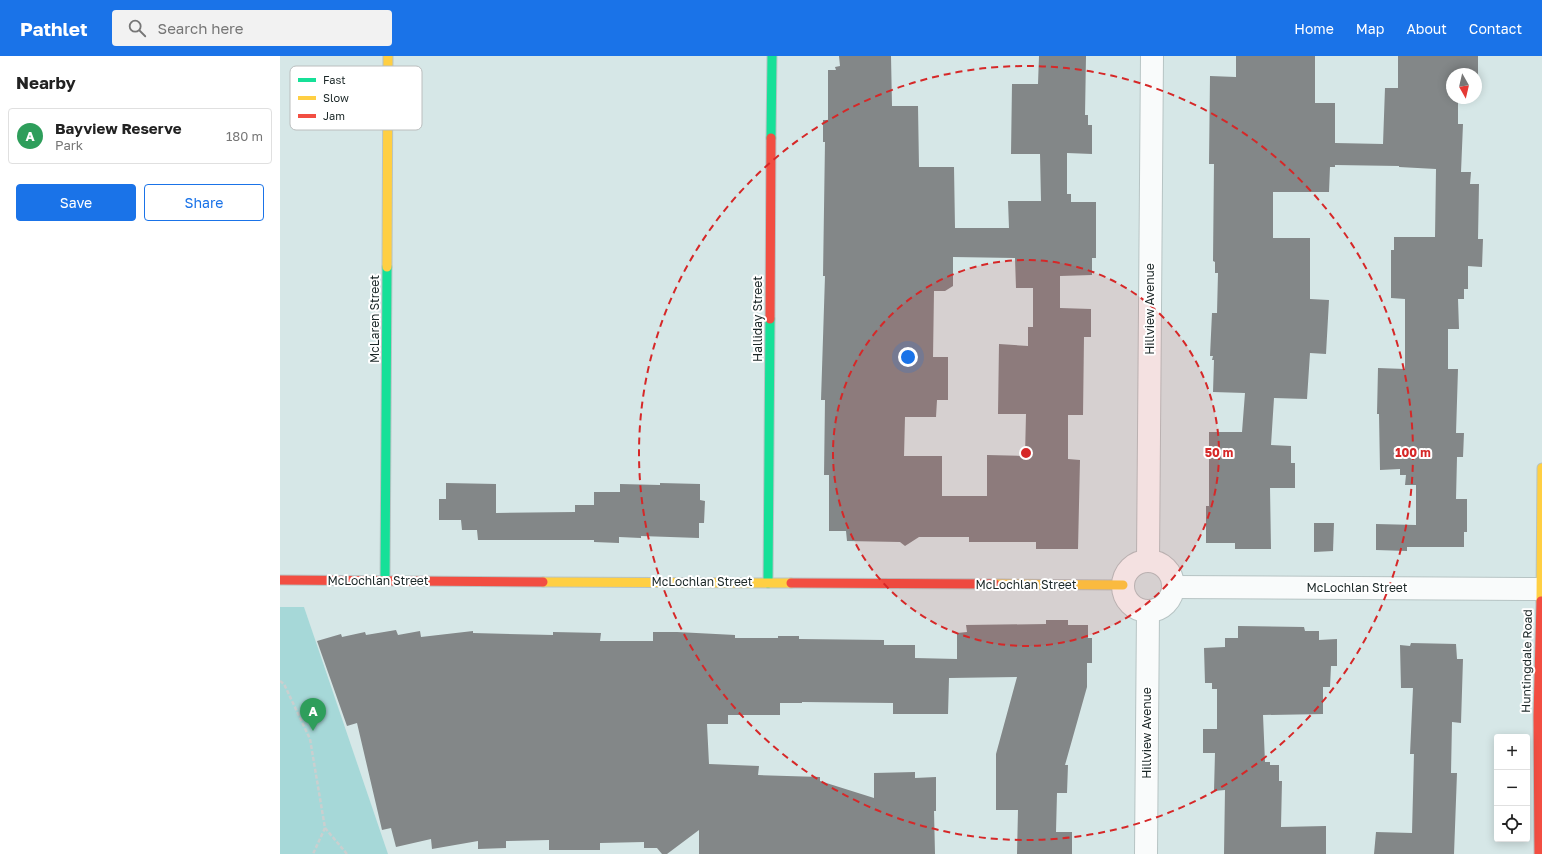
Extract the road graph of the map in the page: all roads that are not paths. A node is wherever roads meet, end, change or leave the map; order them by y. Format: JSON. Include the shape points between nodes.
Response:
{"nodes":[{"id":1,"x":388,"y":56,"type":"edge"},
{"id":2,"x":772,"y":56,"type":"edge"},
{"id":3,"x":1152,"y":56,"type":"edge"},
{"id":4,"x":388,"y":66,"type":"edge"},
{"id":5,"x":388,"y":130,"type":"edge"},
{"id":6,"x":1542,"y":468,"type":"edge"},
{"id":7,"x":1542,"y":485,"type":"edge"},
{"id":8,"x":1148,"y":562,"type":"junction"},
{"id":9,"x":280,"y":580,"type":"edge"},
{"id":10,"x":385,"y":581,"type":"junction"},
{"id":11,"x":768,"y":583,"type":"junction"},
{"id":12,"x":1123,"y":585,"type":"junction"},
{"id":13,"x":1173,"y":587,"type":"junction"},
{"id":14,"x":1541,"y":589,"type":"edge"},
{"id":15,"x":1148,"y":611,"type":"junction"},
{"id":16,"x":1541,"y":831,"type":"edge"},
{"id":17,"x":1146,"y":854,"type":"edge"},
{"id":18,"x":1539,"y":854,"type":"edge"}],
"edges":[{"from":1,"to":4,"type":"street","name":"McLaren Street"},
{"from":2,"to":11,"type":"street","name":"Halliday Street"},
{"from":3,"to":8,"type":"street","name":"Hillview Avenue"},
{"from":5,"to":10,"type":"street","name":"McLaren Street"},
{"from":6,"to":7,"type":"street","name":"Huntingdale Road"},
{"from":7,"to":14,"type":"street","name":"Huntingdale Road"},
{"from":8,"to":12,"type":"street","via":[[1136,564],[1125,577]]},
{"from":8,"to":13,"type":"street","via":[[1164,567],[1170,574]]},
{"from":9,"to":10,"type":"street","name":"McLochlan Street"},
{"from":10,"to":11,"type":"street","name":"McLochlan Street"},
{"from":11,"to":12,"type":"street","name":"McLochlan Street"},
{"from":12,"to":15,"type":"street","via":[[1126,598],[1131,605],[1139,610]]},
{"from":13,"to":14,"type":"street","name":"McLochlan Street"},
{"from":13,"to":15,"type":"street","via":[[1166,603]]},
{"from":14,"to":16,"type":"street","name":"Huntingdale Road","via":[[1538,716]]},
{"from":15,"to":17,"type":"street","name":"Hillview Avenue"},
{"from":16,"to":18,"type":"street","name":"Huntingdale Road"}]}
